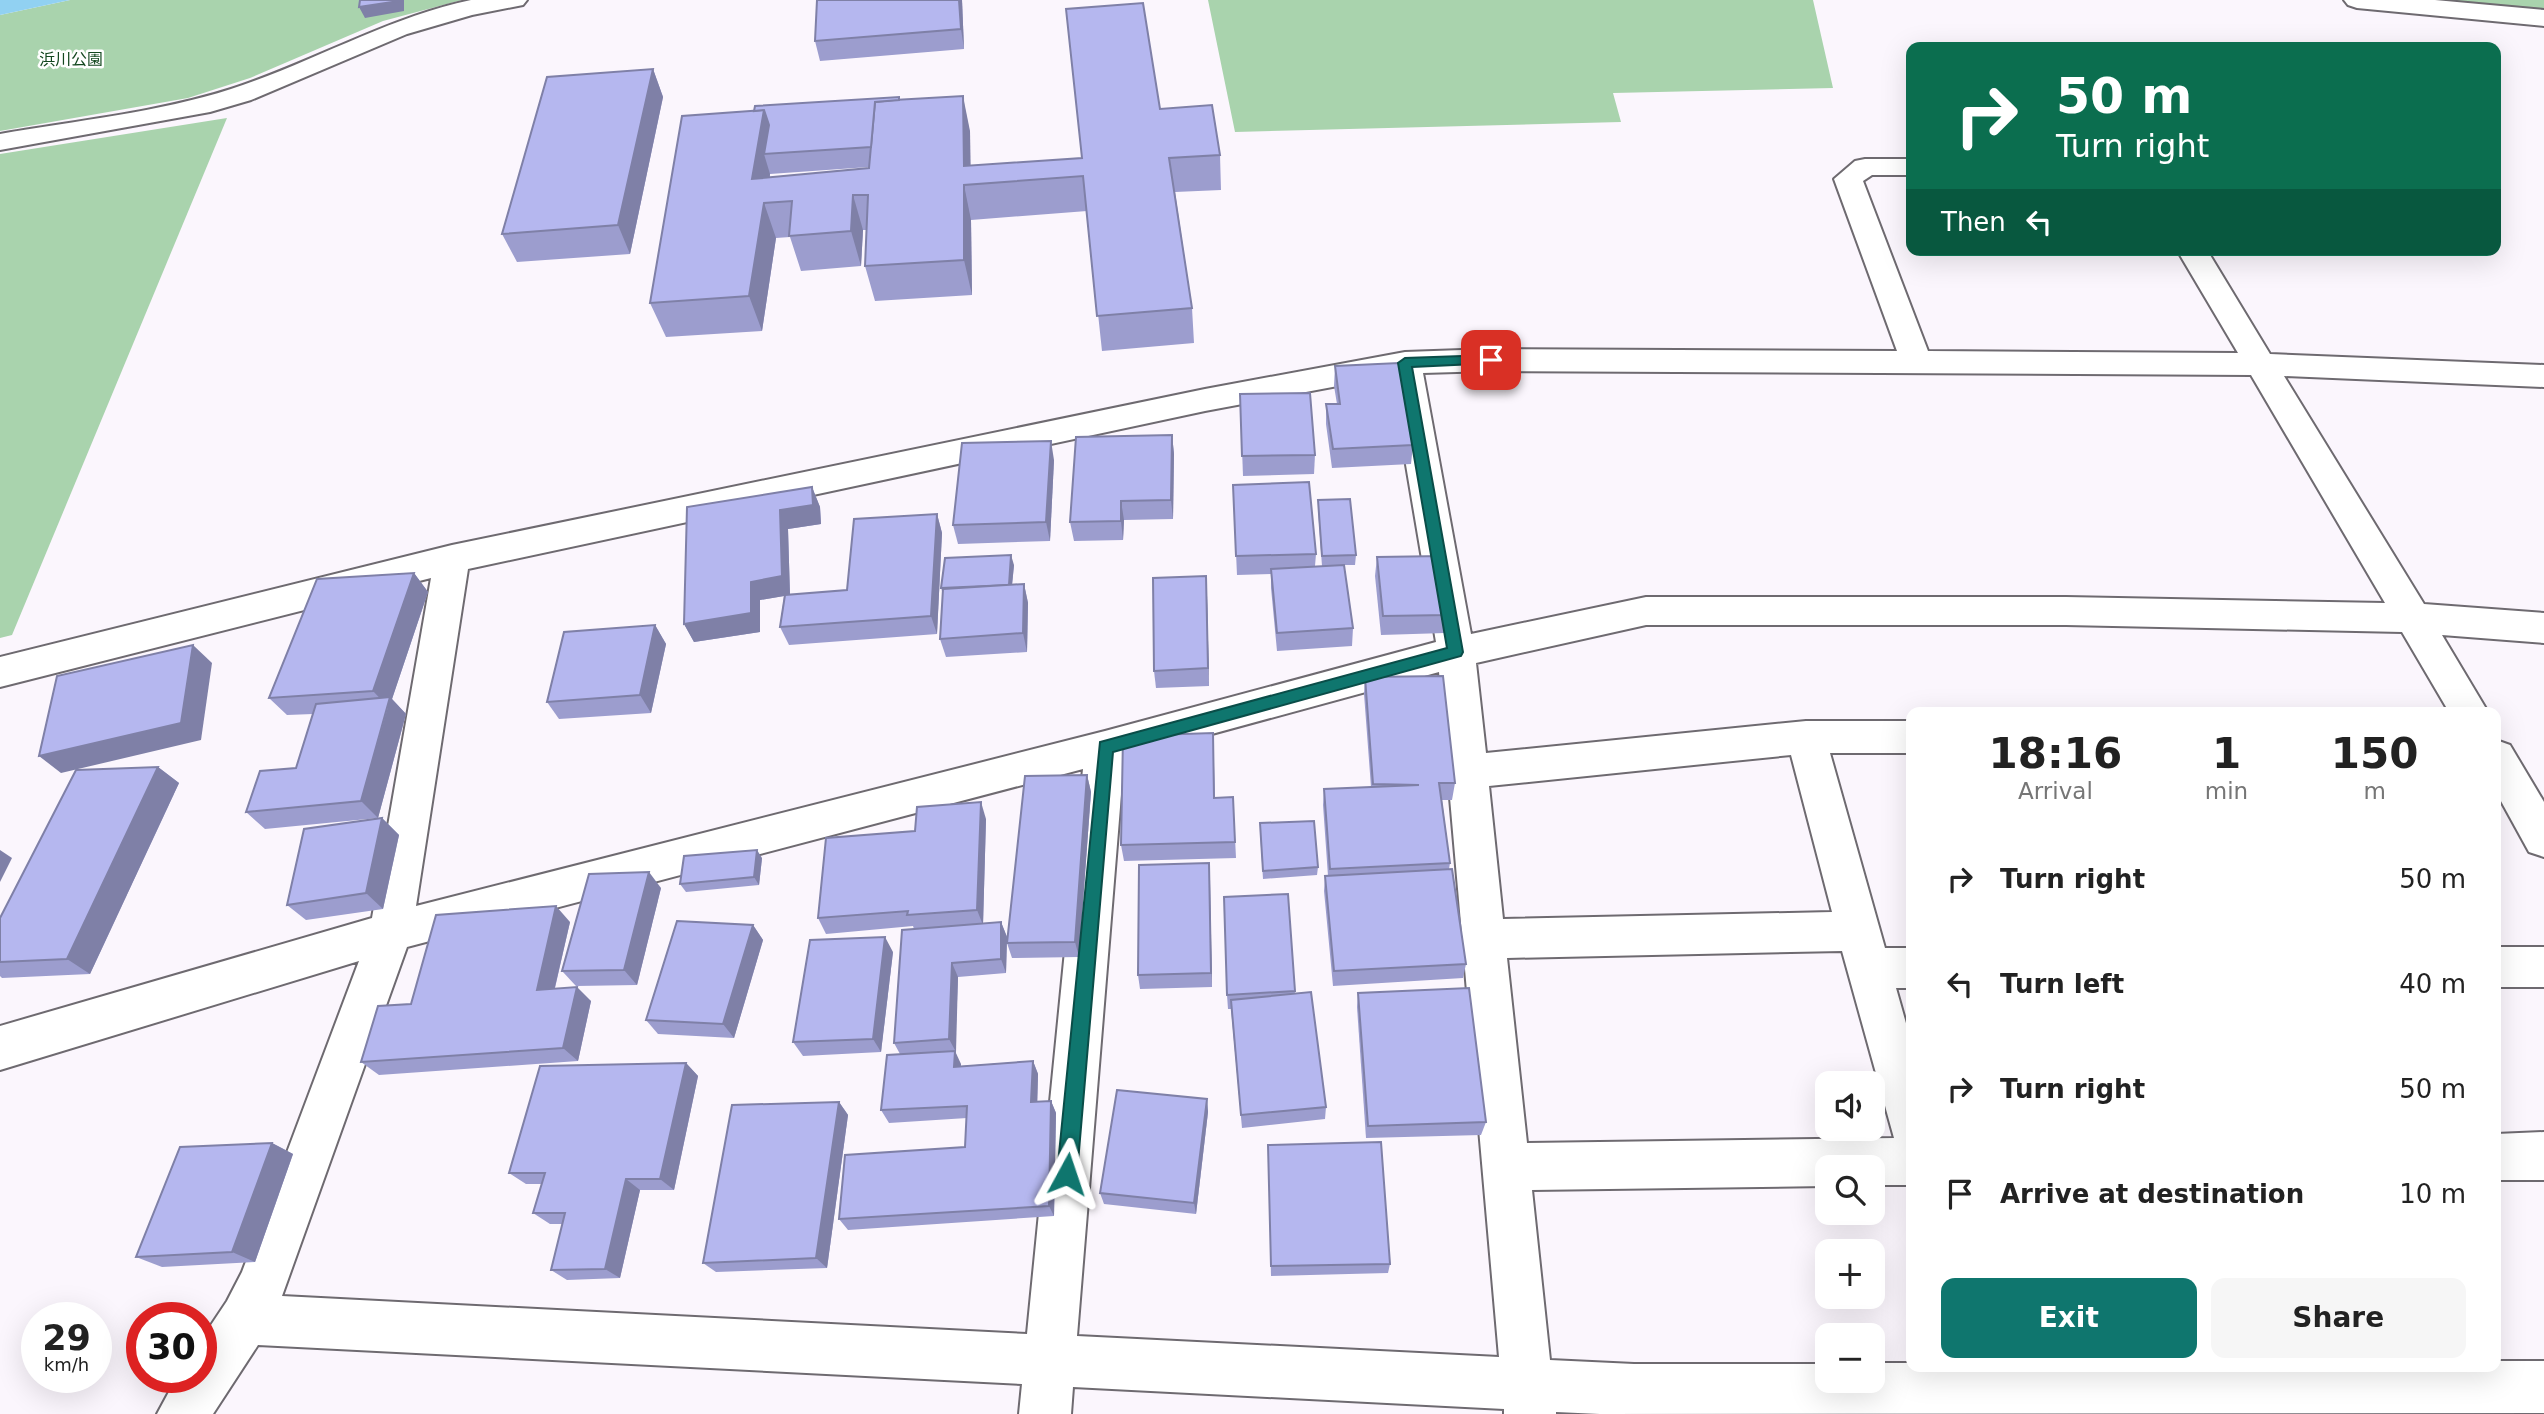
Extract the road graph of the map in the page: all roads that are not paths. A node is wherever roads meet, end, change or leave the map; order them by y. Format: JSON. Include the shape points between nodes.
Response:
{"nodes":[{"id":1,"x":514,"y":0,"type":"edge"},
{"id":2,"x":2357,"y":0,"type":"edge"},
{"id":3,"x":2544,"y":18,"type":"edge"},
{"id":4,"x":0,"y":142,"type":"edge"},
{"id":5,"x":1906,"y":167,"type":"edge"},
{"id":6,"x":2195,"y":256,"type":"edge"},
{"id":7,"x":1916,"y":361,"type":"junction"},
{"id":8,"x":1405,"y":363,"type":"junction"},
{"id":9,"x":2258,"y":364,"type":"junction"},
{"id":10,"x":2544,"y":376,"type":"edge"},
{"id":11,"x":452,"y":559,"type":"junction"},
{"id":12,"x":2414,"y":618,"type":"junction"},
{"id":13,"x":2544,"y":628,"type":"edge"},
{"id":14,"x":1456,"y":652,"type":"junction"},
{"id":15,"x":0,"y":672,"type":"edge"},
{"id":16,"x":2466,"y":707,"type":"edge"},
{"id":17,"x":1806,"y":737,"type":"junction"},
{"id":18,"x":1906,"y":737,"type":"edge"},
{"id":19,"x":1105,"y":747,"type":"junction"},
{"id":20,"x":2501,"y":766,"type":"edge"},
{"id":21,"x":1467,"y":772,"type":"junction"},
{"id":22,"x":2544,"y":839,"type":"edge"},
{"id":23,"x":391,"y":932,"type":"junction"},
{"id":24,"x":1483,"y":939,"type":"junction"},
{"id":25,"x":1880,"y":956,"type":"edge"},
{"id":26,"x":2501,"y":967,"type":"edge"},
{"id":27,"x":2544,"y":967,"type":"edge"},
{"id":28,"x":0,"y":1048,"type":"edge"},
{"id":29,"x":1906,"y":1097,"type":"edge"},
{"id":30,"x":2544,"y":1156,"type":"edge"},
{"id":31,"x":2501,"y":1157,"type":"edge"},
{"id":32,"x":1906,"y":1161,"type":"edge"},
{"id":33,"x":1506,"y":1167,"type":"junction"},
{"id":34,"x":245,"y":1319,"type":"junction"},
{"id":35,"x":1050,"y":1361,"type":"junction"},
{"id":36,"x":2544,"y":1387,"type":"edge"},
{"id":37,"x":1528,"y":1399,"type":"edge"},
{"id":38,"x":183,"y":1414,"type":"edge"},
{"id":39,"x":1045,"y":1414,"type":"edge"}],
"edges":[{"from":1,"to":4,"type":"street","via":[[398,29],[242,94],[200,106]]},
{"from":2,"to":3,"type":"street"},
{"from":5,"to":7,"type":"street","via":[[1865,167],[1848,180]]},
{"from":6,"to":9,"type":"street"},
{"from":7,"to":8,"type":"street"},
{"from":7,"to":9,"type":"street"},
{"from":8,"to":11,"type":"street","via":[[1205,400]]},
{"from":8,"to":14,"type":"street"},
{"from":9,"to":10,"type":"street"},
{"from":9,"to":12,"type":"street"},
{"from":11,"to":15,"type":"street"},
{"from":11,"to":23,"type":"street"},
{"from":12,"to":13,"type":"street"},
{"from":12,"to":14,"type":"street","via":[[2066,611],[1646,611]]},
{"from":12,"to":16,"type":"street"},
{"from":14,"to":19,"type":"street"},
{"from":14,"to":21,"type":"street"},
{"from":17,"to":18,"type":"street"},
{"from":17,"to":21,"type":"street"},
{"from":17,"to":25,"type":"street"},
{"from":19,"to":23,"type":"street"},
{"from":19,"to":35,"type":"street"},
{"from":20,"to":22,"type":"street"},
{"from":21,"to":24,"type":"street"},
{"from":23,"to":28,"type":"street"},
{"from":23,"to":34,"type":"street","via":[[262,1284]]},
{"from":24,"to":25,"type":"street"},
{"from":24,"to":33,"type":"street"},
{"from":25,"to":29,"type":"street"},
{"from":26,"to":27,"type":"street"},
{"from":30,"to":31,"type":"street"},
{"from":32,"to":33,"type":"street"},
{"from":33,"to":37,"type":"street"},
{"from":34,"to":35,"type":"street"},
{"from":34,"to":38,"type":"street"},
{"from":35,"to":37,"type":"street"},
{"from":35,"to":39,"type":"street"},
{"from":36,"to":37,"type":"street","via":[[1634,1390]]}]}
